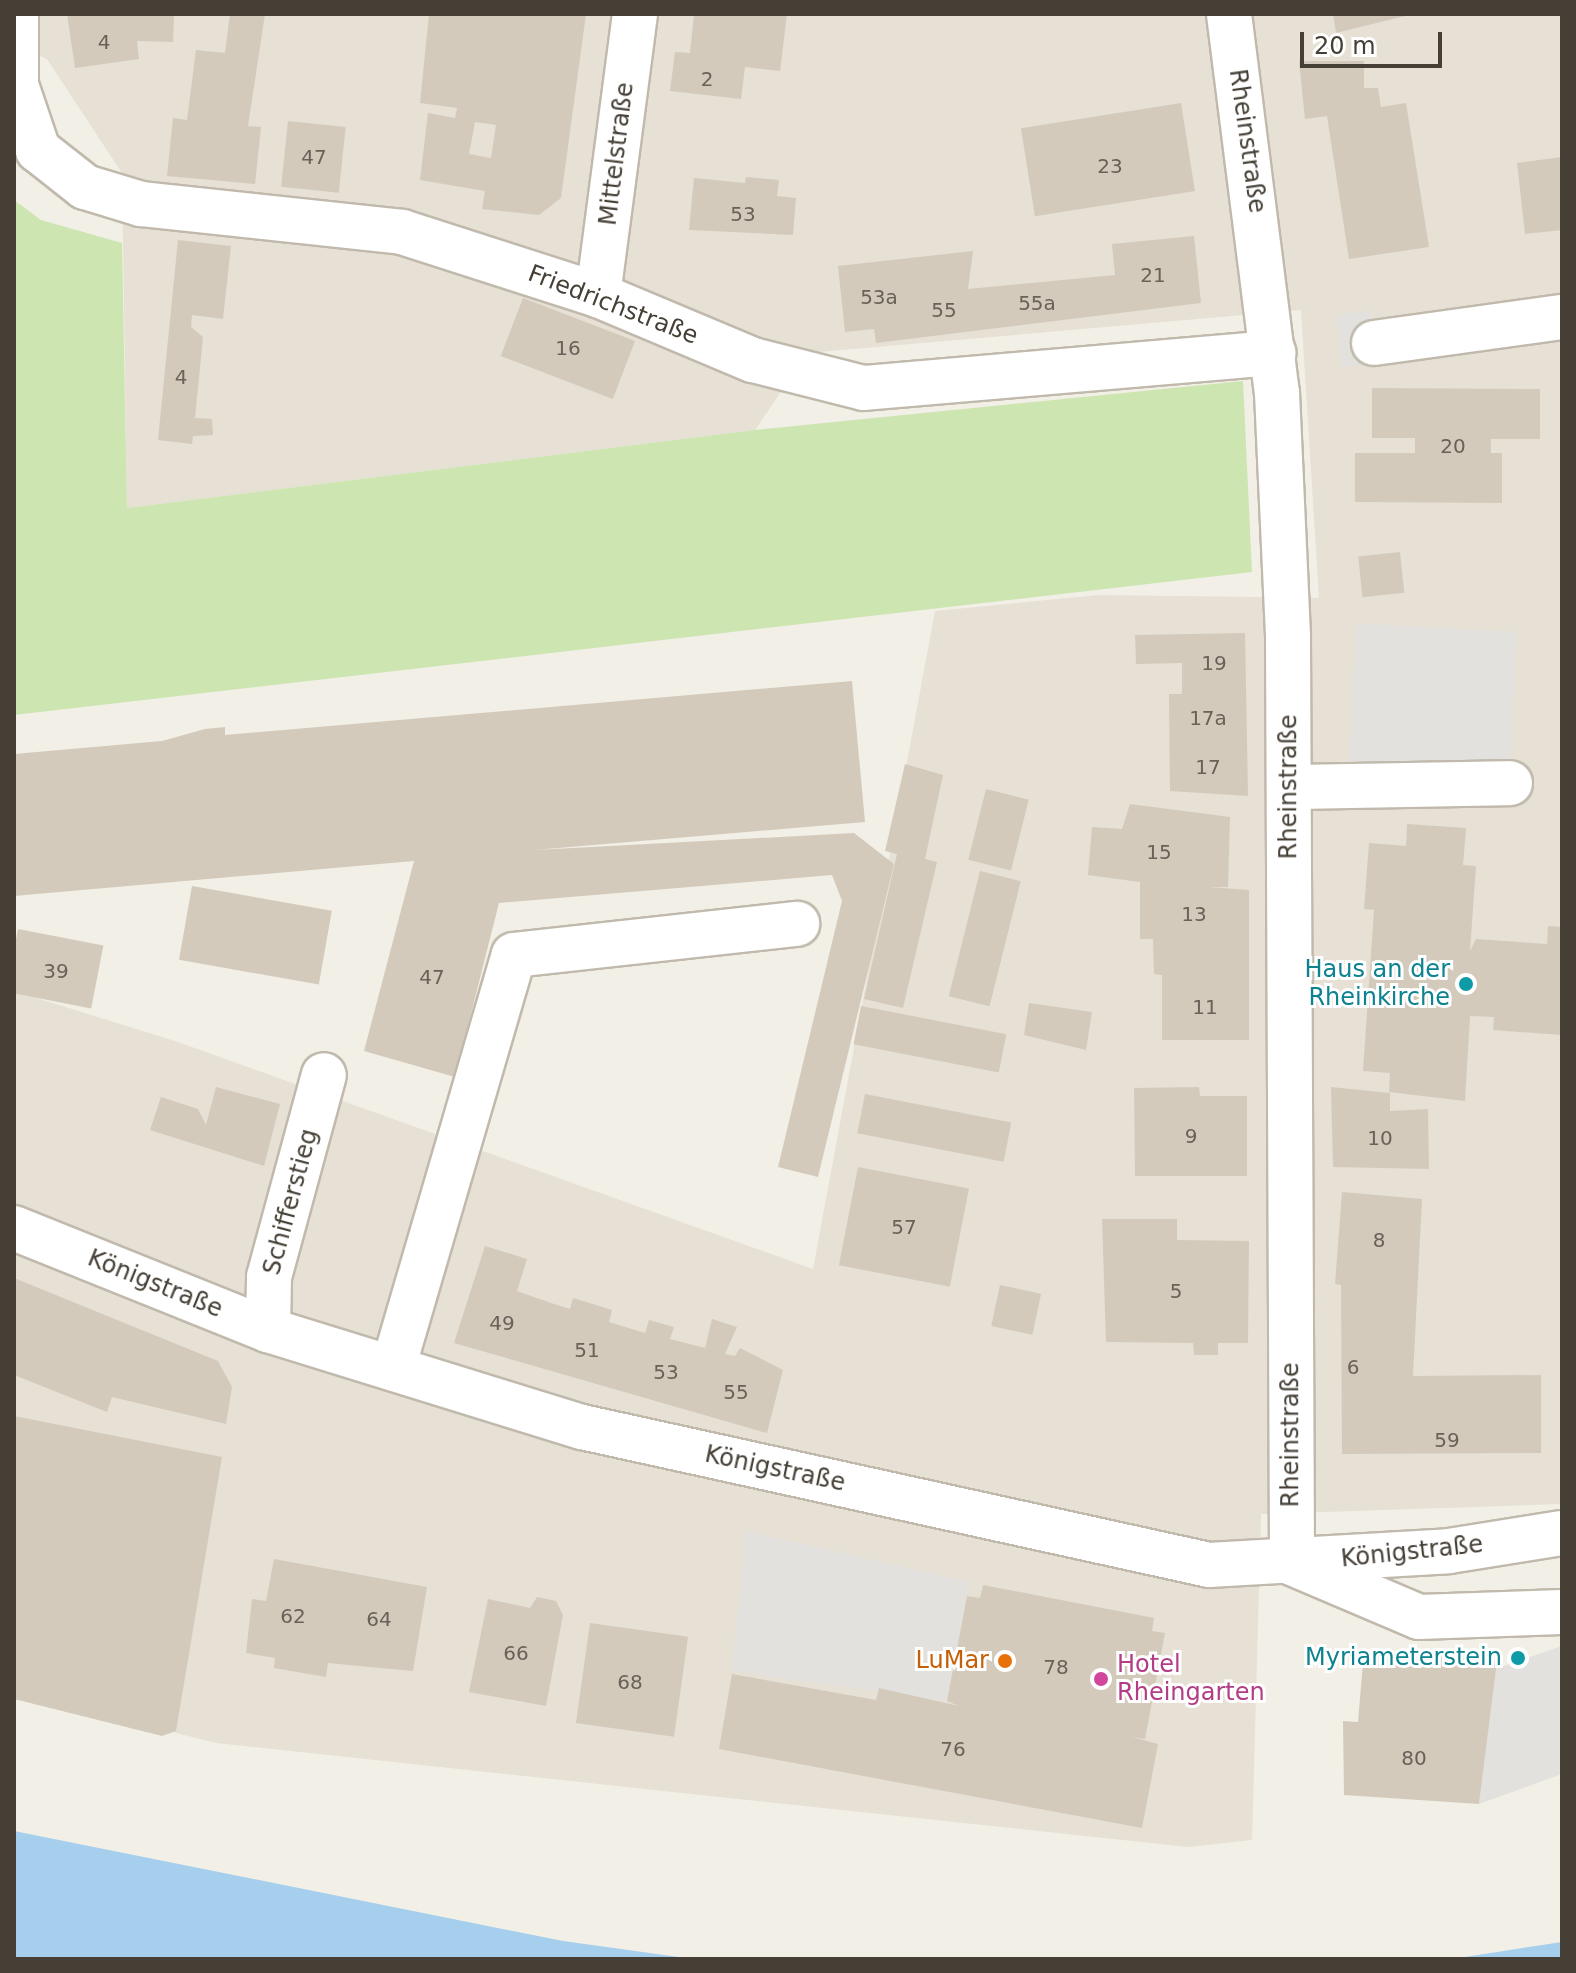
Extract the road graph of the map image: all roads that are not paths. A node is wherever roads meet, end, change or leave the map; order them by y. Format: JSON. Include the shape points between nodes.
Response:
{"nodes":[{"id":1,"x":16,"y":14,"type":"edge"},
{"id":2,"x":635,"y":14,"type":"edge"},
{"id":3,"x":1229,"y":14,"type":"edge"},
{"id":4,"x":15,"y":85,"type":"edge"},
{"id":5,"x":598,"y":295,"type":"junction"},
{"id":6,"x":1562,"y":317,"type":"edge"},
{"id":7,"x":1374,"y":343,"type":"dead end"},
{"id":8,"x":1274,"y":353,"type":"junction"},
{"id":9,"x":1510,"y":783,"type":"dead end"},
{"id":10,"x":1290,"y":787,"type":"junction"},
{"id":11,"x":797,"y":924,"type":"dead end"},
{"id":12,"x":324,"y":1075,"type":"dead end"},
{"id":13,"x":14,"y":1228,"type":"edge"},
{"id":14,"x":268,"y":1330,"type":"junction"},
{"id":15,"x":393,"y":1368,"type":"junction"},
{"id":16,"x":1562,"y":1533,"type":"edge"},
{"id":17,"x":1292,"y":1563,"type":"junction"},
{"id":18,"x":1562,"y":1612,"type":"edge"}],
"edges":[{"from":1,"to":4,"type":"street","name":"Friedrichstraße"},
{"from":2,"to":5,"type":"street","name":"Mittelstraße"},
{"from":3,"to":8,"type":"street","name":"Rheinstraße"},
{"from":4,"to":5,"type":"street","name":"Friedrichstraße","via":[[38,150],[85,187],[141,204],[402,232]]},
{"from":5,"to":8,"type":"street","name":"Friedrichstraße","via":[[753,360],[864,388]]},
{"from":6,"to":7,"type":"street"},
{"from":8,"to":10,"type":"street","name":"Rheinstraße"},
{"from":9,"to":10,"type":"street"},
{"from":10,"to":17,"type":"street","name":"Rheinstraße"},
{"from":11,"to":15,"type":"street","via":[[514,955]]},
{"from":12,"to":14,"type":"street","name":"Schifferstieg","via":[[269,1277]]},
{"from":13,"to":14,"type":"street","name":"Königstraße"},
{"from":14,"to":15,"type":"street","name":"Königstraße"},
{"from":15,"to":17,"type":"street","name":"Königstraße","via":[[582,1427],[1209,1565]]},
{"from":16,"to":17,"type":"street","name":"Königstraße"},
{"from":17,"to":18,"type":"street","via":[[1419,1617]]}]}
